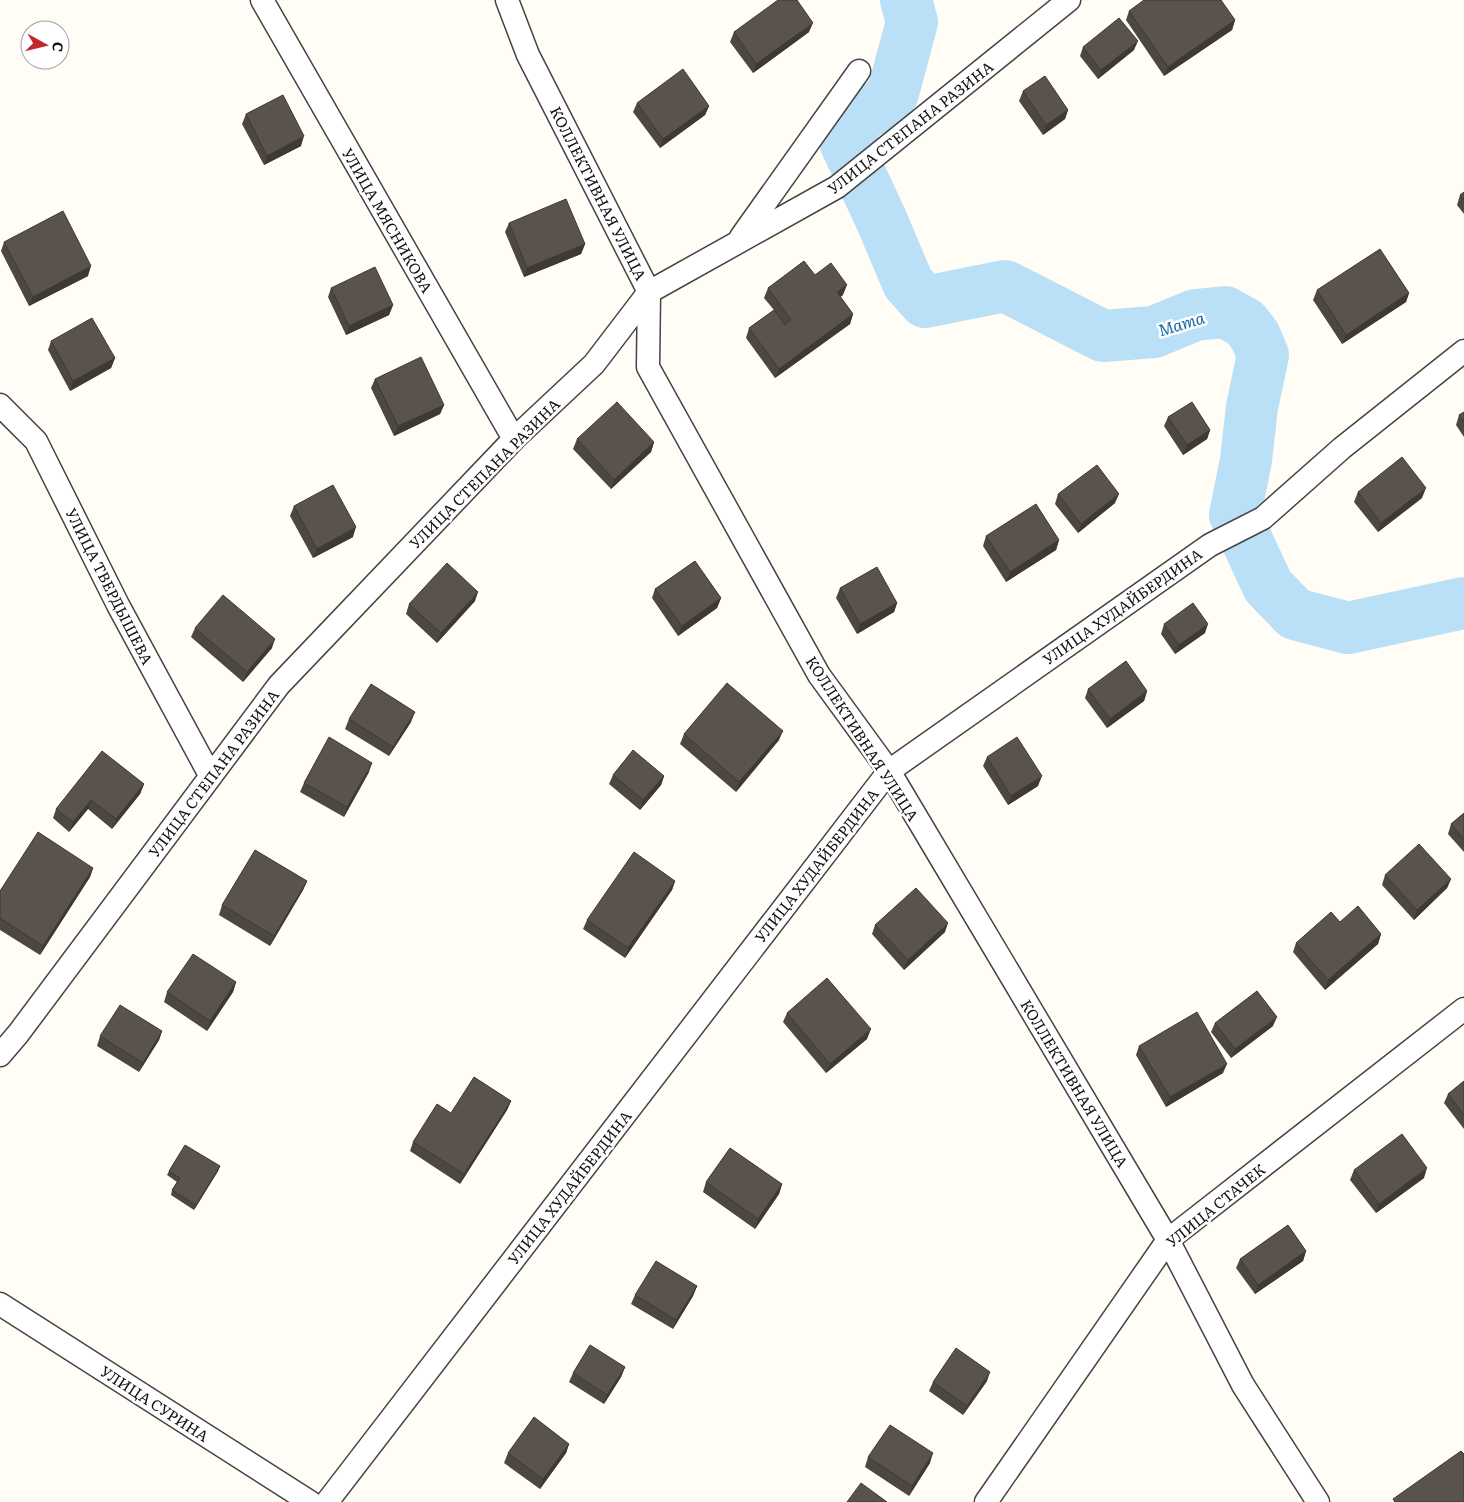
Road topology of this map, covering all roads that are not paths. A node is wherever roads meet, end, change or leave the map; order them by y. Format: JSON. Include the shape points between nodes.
{"nodes":[{"id":1,"x":262,"y":0,"type":"edge"},
{"id":2,"x":507,"y":0,"type":"edge"},
{"id":3,"x":1069,"y":0,"type":"edge"},
{"id":4,"x":859,"y":71,"type":"dead end"},
{"id":5,"x":738,"y":242,"type":"junction"},
{"id":6,"x":649,"y":292,"type":"junction"},
{"id":7,"x":1464,"y":351,"type":"edge"},
{"id":8,"x":0,"y":405,"type":"edge"},
{"id":9,"x":514,"y":440,"type":"junction"},
{"id":10,"x":888,"y":771,"type":"junction"},
{"id":11,"x":210,"y":775,"type":"junction"},
{"id":12,"x":1464,"y":1009,"type":"edge"},
{"id":13,"x":0,"y":1055,"type":"edge"},
{"id":14,"x":1168,"y":1240,"type":"junction"},
{"id":15,"x":0,"y":1304,"type":"edge"},
{"id":16,"x":310,"y":1502,"type":"edge"},
{"id":17,"x":327,"y":1502,"type":"edge"},
{"id":18,"x":986,"y":1502,"type":"edge"},
{"id":19,"x":1318,"y":1502,"type":"edge"}],
"edges":[{"from":1,"to":9,"type":"street","name":"УЛИЦА МЯСНИКОВА"},
{"from":2,"to":6,"type":"street","name":"КОЛЛЕКТИВНАЯ УЛИЦА","via":[[528,55]]},
{"from":3,"to":5,"type":"street","name":"УЛИЦА СТЕПАНА РАЗИНА","via":[[837,187]]},
{"from":4,"to":5,"type":"street"},
{"from":5,"to":6,"type":"street","name":"УЛИЦА СТЕПАНА РАЗИНА"},
{"from":6,"to":9,"type":"street","name":"УЛИЦА СТЕПАНА РАЗИНА","via":[[594,364]]},
{"from":6,"to":10,"type":"street","name":"КОЛЛЕКТИВНАЯ УЛИЦА","via":[[648,367],[819,675]]},
{"from":7,"to":10,"type":"street","name":"УЛИЦА ХУДАЙБЕРДИНА","via":[[1342,448],[1263,518],[1210,545]]},
{"from":8,"to":11,"type":"street","name":"УЛИЦА ТВЕРДЫШЕВА","via":[[36,441],[118,605]]},
{"from":9,"to":11,"type":"street","name":"УЛИЦА СТЕПАНА РАЗИНА","via":[[279,685]]},
{"from":10,"to":14,"type":"street","name":"КОЛЛЕКТИВНАЯ УЛИЦА"},
{"from":10,"to":17,"type":"street","name":"УЛИЦА ХУДАЙБЕРДИНА"},
{"from":11,"to":13,"type":"street","name":"УЛИЦА СТЕПАНА РАЗИНА"},
{"from":12,"to":14,"type":"street","name":"УЛИЦА СТАЧЕК"},
{"from":14,"to":18,"type":"street","name":"УЛИЦА СТАЧЕК"},
{"from":14,"to":19,"type":"street","name":"КОЛЛЕКТИВНАЯ УЛИЦА","via":[[1243,1385]]},
{"from":15,"to":16,"type":"street","name":"УЛИЦА СУРИНА"}]}
